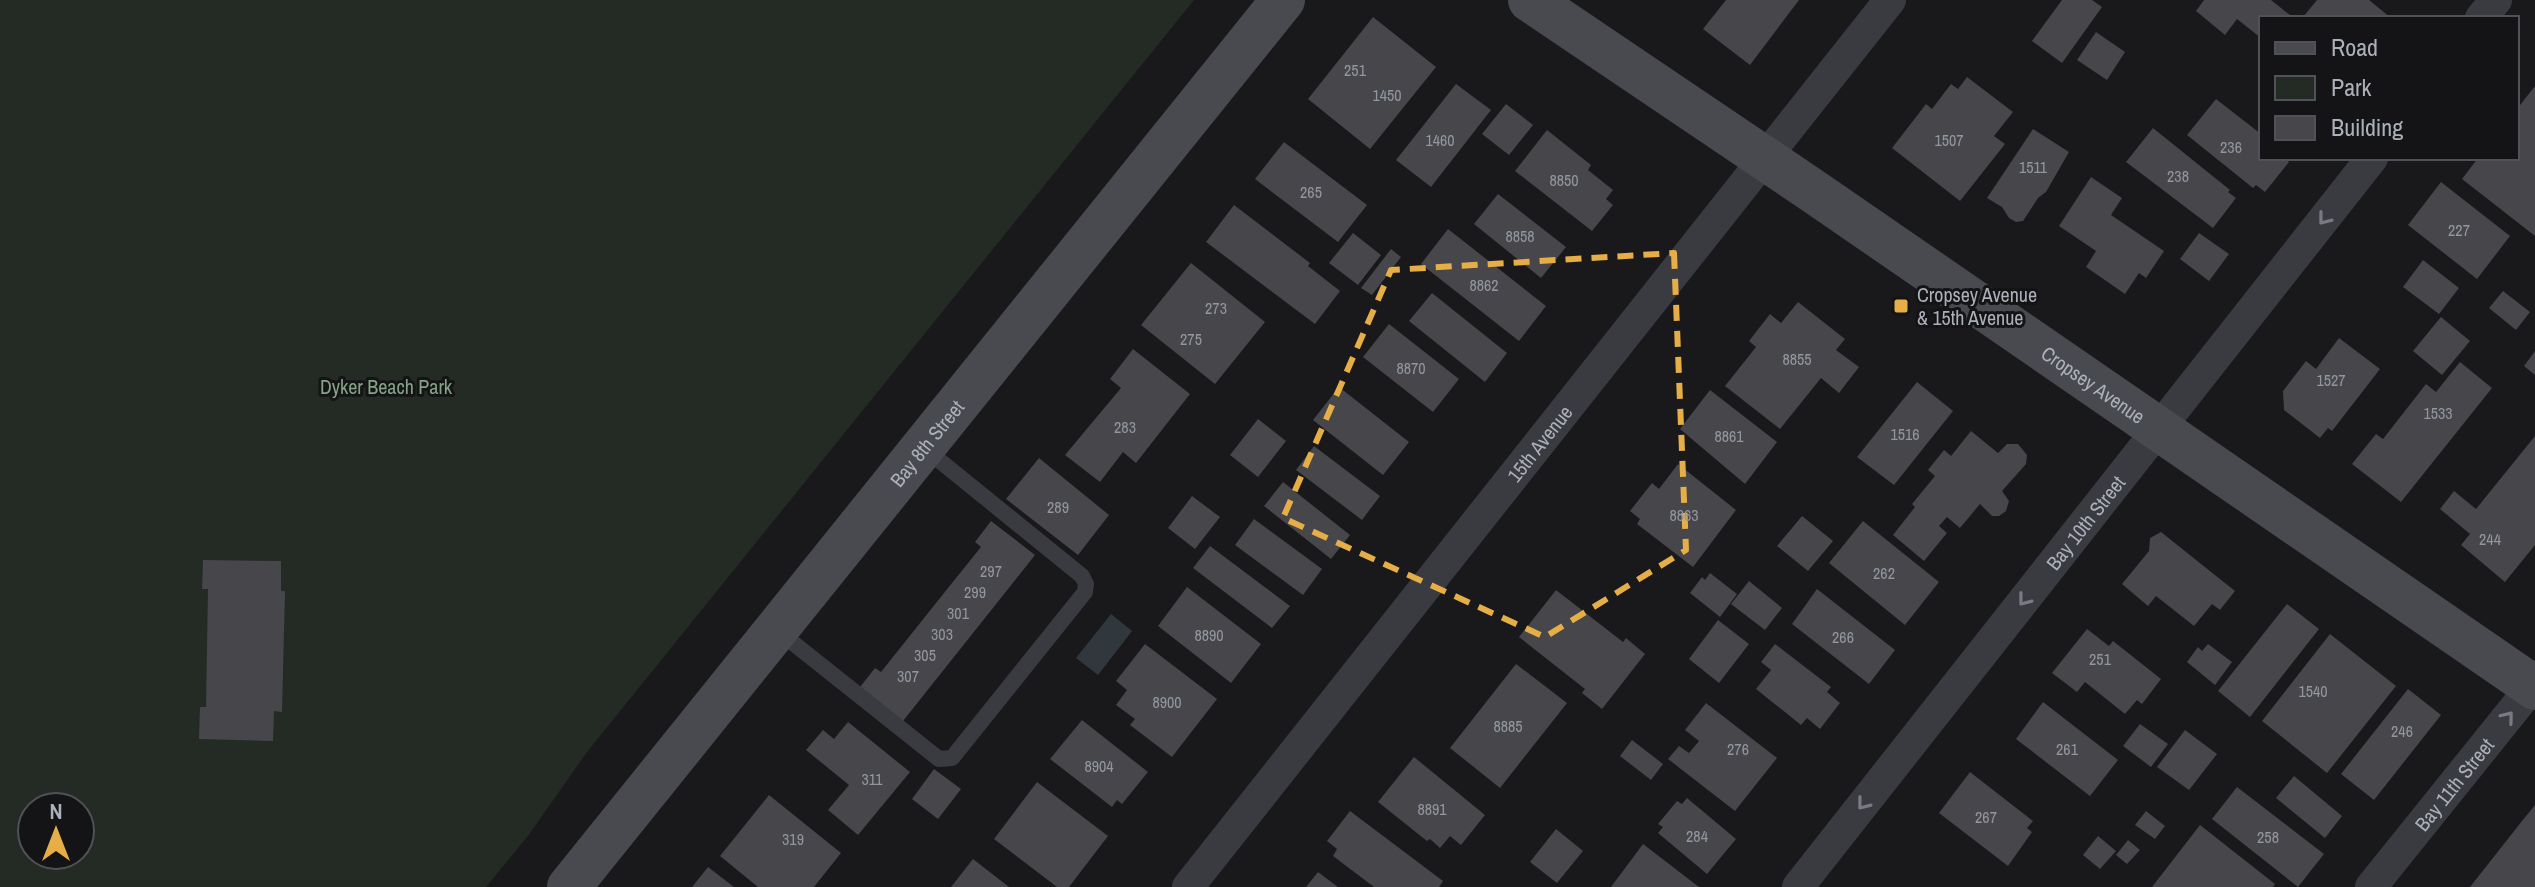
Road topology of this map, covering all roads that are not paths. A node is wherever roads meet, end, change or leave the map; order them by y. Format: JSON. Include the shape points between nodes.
{"nodes":[{"id":1,"x":1283,"y":0,"type":"edge"},
{"id":2,"x":1530,"y":0,"type":"edge"},
{"id":3,"x":1890,"y":0,"type":"edge"},
{"id":4,"x":2496,"y":0,"type":"edge"},
{"id":5,"x":2483,"y":16,"type":"edge"},
{"id":6,"x":1765,"y":158,"type":"junction"},
{"id":7,"x":2370,"y":160,"type":"edge"},
{"id":8,"x":2158,"y":430,"type":"junction"},
{"id":9,"x":923,"y":448,"type":"junction"},
{"id":10,"x":777,"y":630,"type":"junction"},
{"id":11,"x":2534,"y":686,"type":"edge"},
{"id":12,"x":569,"y":887,"type":"edge"},
{"id":13,"x":1188,"y":887,"type":"edge"},
{"id":14,"x":1798,"y":887,"type":"edge"},
{"id":15,"x":2371,"y":887,"type":"edge"}],
"edges":[{"from":1,"to":9,"type":"main road","name":"Bay 8th Street"},
{"from":2,"to":6,"type":"main road","name":"Cropsey Avenue"},
{"from":3,"to":6,"type":"street","name":"15th Avenue"},
{"from":4,"to":5,"type":"street"},
{"from":6,"to":8,"type":"main road","name":"Cropsey Avenue"},
{"from":6,"to":13,"type":"street","name":"15th Avenue"},
{"from":7,"to":8,"type":"street","name":"Bay 10th Street","one_way":true},
{"from":8,"to":11,"type":"main road","name":"Cropsey Avenue"},
{"from":8,"to":14,"type":"street","name":"Bay 10th Street","one_way":true},
{"from":9,"to":10,"type":"main road","name":"Bay 8th Street"},
{"from":9,"to":10,"type":"lane","via":[[1086,584],[1085,592],[952,758],[939,759]]},
{"from":10,"to":12,"type":"main road","name":"Bay 8th Street"},
{"from":15,"to":11,"type":"street","name":"Bay 11th Street","one_way":true}]}
